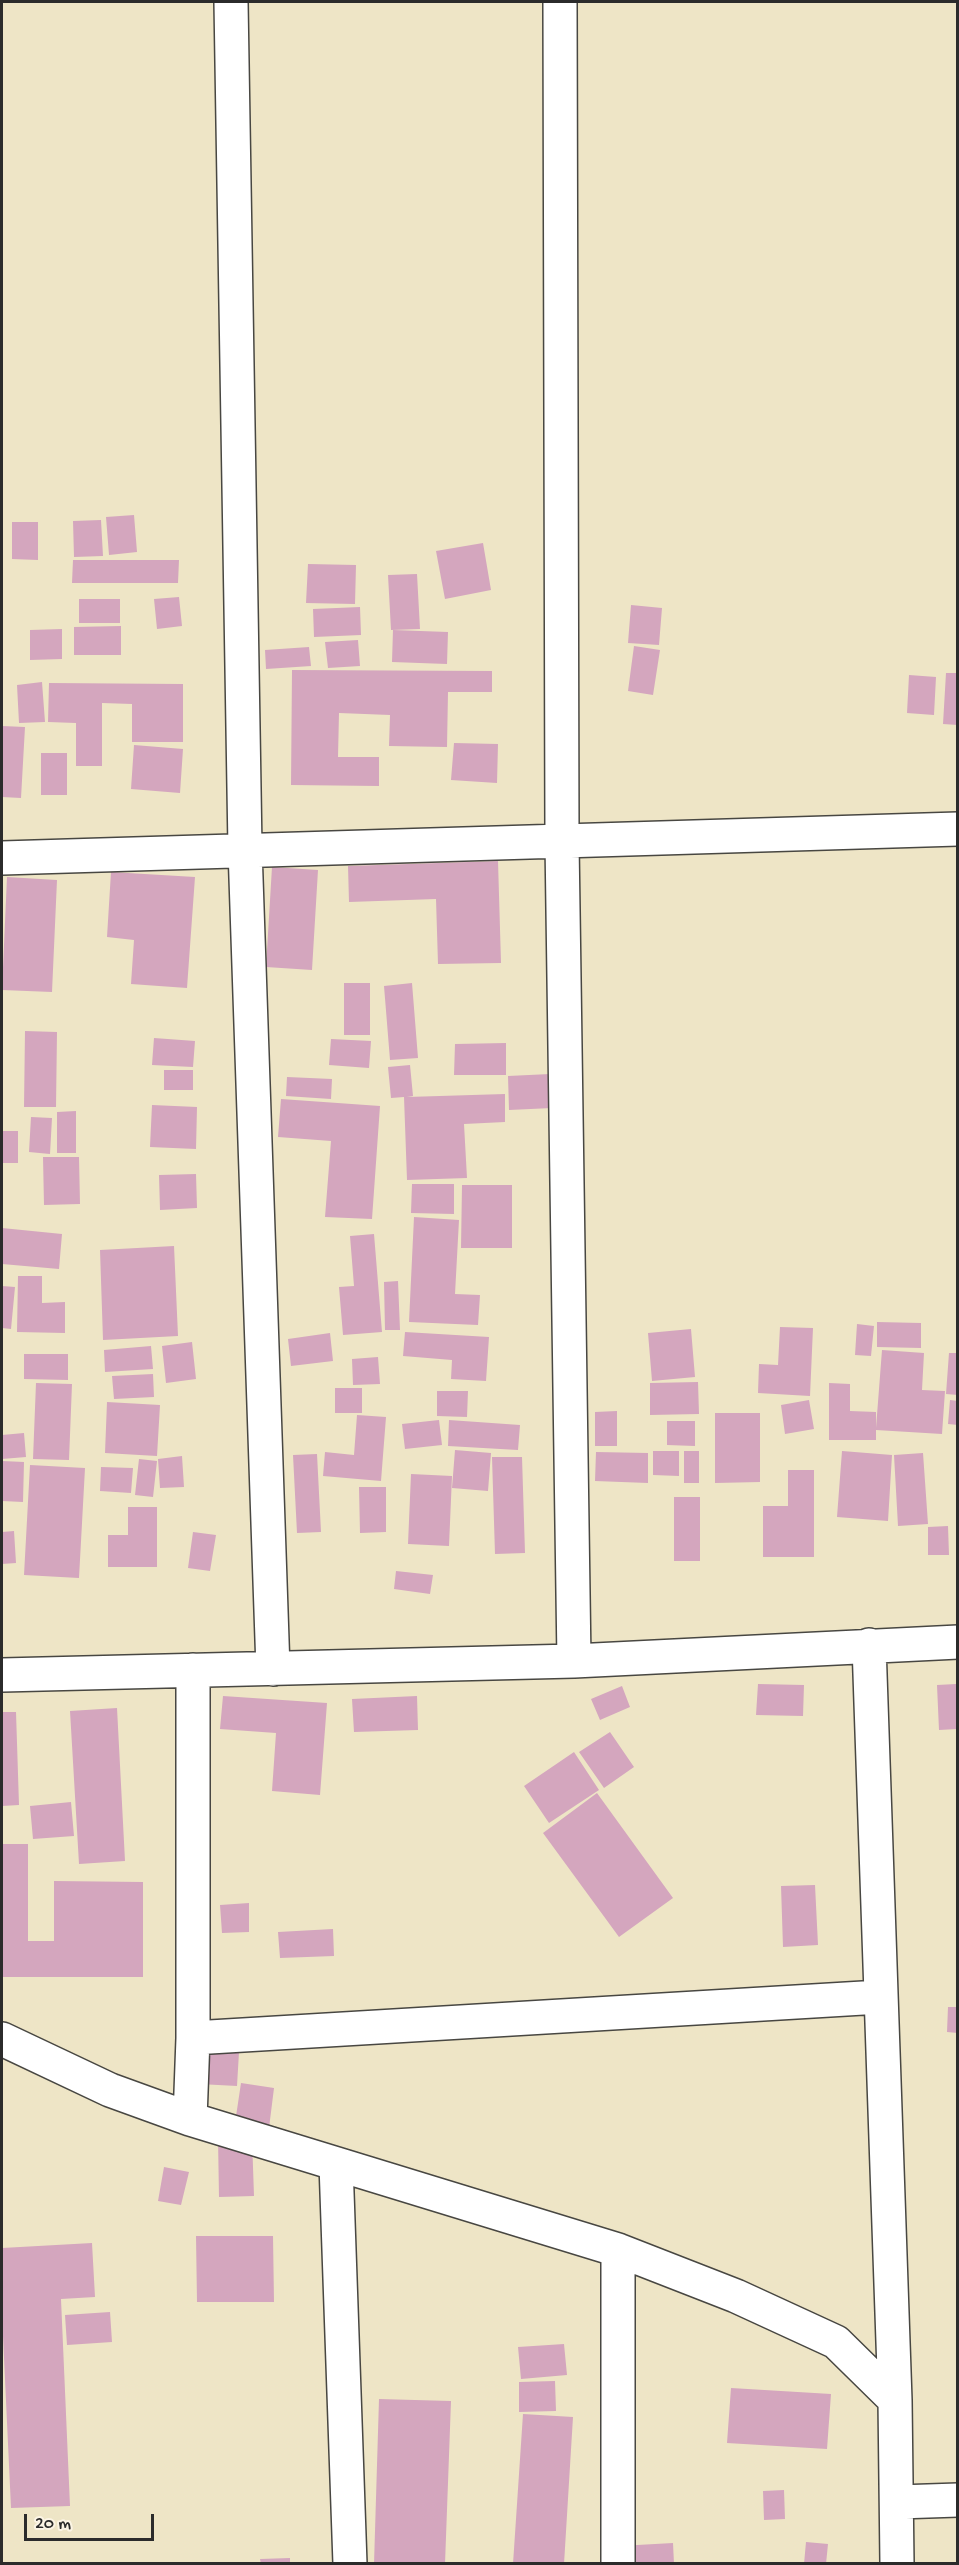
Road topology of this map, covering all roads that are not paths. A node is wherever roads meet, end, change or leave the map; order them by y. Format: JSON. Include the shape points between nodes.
{"nodes":[{"id":1,"x":231,"y":2,"type":"edge"},
{"id":2,"x":560,"y":2,"type":"edge"},
{"id":3,"x":957,"y":829,"type":"edge"},
{"id":4,"x":562,"y":842,"type":"junction"},
{"id":5,"x":245,"y":849,"type":"junction"},
{"id":6,"x":2,"y":858,"type":"edge"},
{"id":7,"x":957,"y":1642,"type":"edge"},
{"id":8,"x":869,"y":1645,"type":"junction"},
{"id":9,"x":574,"y":1661,"type":"junction"},
{"id":10,"x":273,"y":1669,"type":"junction"},
{"id":11,"x":193,"y":1670,"type":"junction"},
{"id":12,"x":2,"y":1675,"type":"edge"},
{"id":13,"x":880,"y":1997,"type":"junction"},
{"id":14,"x":193,"y":2038,"type":"junction"},
{"id":15,"x":2,"y":2039,"type":"edge"},
{"id":16,"x":190,"y":2119,"type":"junction"},
{"id":17,"x":336,"y":2164,"type":"junction"},
{"id":18,"x":618,"y":2250,"type":"junction"},
{"id":19,"x":895,"y":2400,"type":"junction"},
{"id":20,"x":957,"y":2500,"type":"edge"},
{"id":21,"x":898,"y":2502,"type":"junction"},
{"id":22,"x":350,"y":2564,"type":"edge"},
{"id":23,"x":618,"y":2564,"type":"edge"},
{"id":24,"x":897,"y":2564,"type":"edge"}],
"edges":[{"from":1,"to":5,"type":"street"},
{"from":2,"to":4,"type":"street"},
{"from":3,"to":4,"type":"street"},
{"from":4,"to":5,"type":"street"},
{"from":4,"to":9,"type":"street"},
{"from":5,"to":6,"type":"street"},
{"from":5,"to":10,"type":"street"},
{"from":7,"to":8,"type":"street"},
{"from":8,"to":9,"type":"street"},
{"from":8,"to":13,"type":"street"},
{"from":9,"to":10,"type":"street"},
{"from":10,"to":11,"type":"street"},
{"from":11,"to":12,"type":"street"},
{"from":11,"to":14,"type":"street"},
{"from":13,"to":14,"type":"street"},
{"from":13,"to":19,"type":"street"},
{"from":14,"to":16,"type":"street"},
{"from":15,"to":16,"type":"street","via":[[110,2090]]},
{"from":16,"to":17,"type":"street"},
{"from":17,"to":18,"type":"street"},
{"from":17,"to":22,"type":"street"},
{"from":18,"to":19,"type":"street","via":[[736,2295],[836,2342]]},
{"from":18,"to":23,"type":"street"},
{"from":19,"to":21,"type":"street"},
{"from":20,"to":21,"type":"street"},
{"from":21,"to":24,"type":"street"}]}
